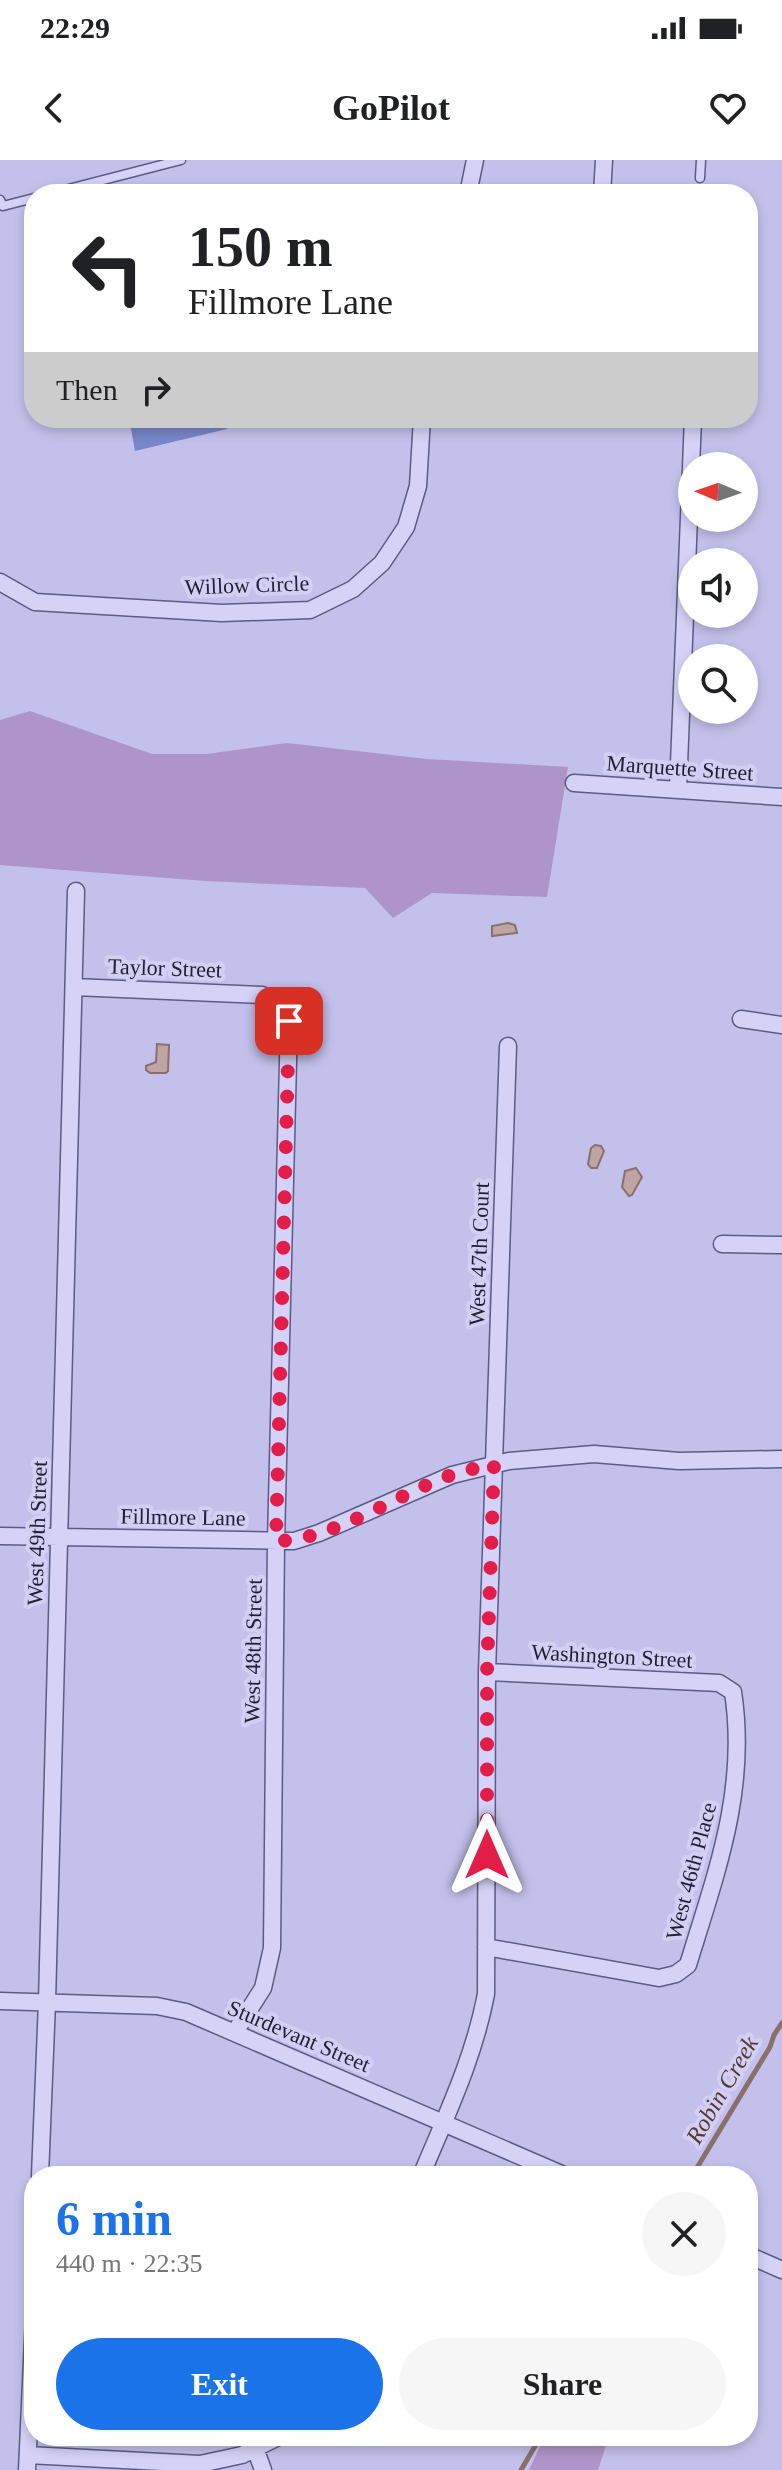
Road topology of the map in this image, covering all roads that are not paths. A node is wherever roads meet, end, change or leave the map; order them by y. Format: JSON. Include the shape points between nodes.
{"nodes":[{"id":1,"x":181,"y":160,"type":"edge"},
{"id":2,"x":475,"y":160,"type":"edge"},
{"id":3,"x":604,"y":160,"type":"edge"},
{"id":4,"x":701,"y":160,"type":"edge"},
{"id":5,"x":700,"y":178,"type":"dead end"},
{"id":6,"x":88,"y":184,"type":"edge"},
{"id":7,"x":470,"y":184,"type":"edge"},
{"id":8,"x":603,"y":184,"type":"edge"},
{"id":9,"x":0,"y":200,"type":"edge"},
{"id":10,"x":24,"y":201,"type":"edge"},
{"id":11,"x":421,"y":428,"type":"edge"},
{"id":12,"x":693,"y":428,"type":"edge"},
{"id":13,"x":0,"y":582,"type":"edge"},
{"id":14,"x":574,"y":783,"type":"dead end"},
{"id":15,"x":678,"y":789,"type":"junction"},
{"id":16,"x":782,"y":797,"type":"edge"},
{"id":17,"x":76,"y":891,"type":"dead end"},
{"id":18,"x":74,"y":987,"type":"junction"},
{"id":19,"x":741,"y":1019,"type":"dead end"},
{"id":20,"x":289,"y":1021,"type":"joint"},
{"id":21,"x":782,"y":1025,"type":"edge"},
{"id":22,"x":508,"y":1046,"type":"dead end"},
{"id":23,"x":722,"y":1244,"type":"dead end"},
{"id":24,"x":782,"y":1245,"type":"edge"},
{"id":25,"x":782,"y":1459,"type":"edge"},
{"id":26,"x":494,"y":1464,"type":"junction"},
{"id":27,"x":0,"y":1536,"type":"edge"},
{"id":28,"x":59,"y":1537,"type":"junction"},
{"id":29,"x":276,"y":1541,"type":"junction"},
{"id":30,"x":487,"y":1672,"type":"junction"},
{"id":31,"x":733,"y":1692,"type":"joint"},
{"id":32,"x":486,"y":1947,"type":"junction"},
{"id":33,"x":0,"y":2001,"type":"edge"},
{"id":34,"x":47,"y":2002,"type":"junction"},
{"id":35,"x":235,"y":2032,"type":"junction"},
{"id":36,"x":444,"y":2122,"type":"junction"},
{"id":37,"x":40,"y":2166,"type":"edge"},
{"id":38,"x":425,"y":2166,"type":"edge"},
{"id":39,"x":543,"y":2166,"type":"edge"},
{"id":40,"x":758,"y":2259,"type":"edge"},
{"id":41,"x":782,"y":2270,"type":"edge"},
{"id":42,"x":259,"y":2446,"type":"edge"},
{"id":43,"x":255,"y":2448,"type":"junction"},
{"id":44,"x":28,"y":2462,"type":"edge"},
{"id":45,"x":263,"y":2470,"type":"edge"}],
"edges":[{"from":1,"to":6,"type":"lane"},
{"from":2,"to":7,"type":"street"},
{"from":3,"to":8,"type":"street"},
{"from":4,"to":5,"type":"lane"},
{"from":9,"to":10,"type":"lane","via":[[3,206]]},
{"from":11,"to":13,"type":"street","name":"Willow Circle","via":[[418,486],[406,527],[382,563],[353,589],[310,610],[222,613],[35,602]]},
{"from":12,"to":15,"type":"street"},
{"from":14,"to":15,"type":"street","name":"Marquette Street"},
{"from":15,"to":16,"type":"street","name":"Marquette Street"},
{"from":17,"to":18,"type":"street","name":"West 49th Street"},
{"from":18,"to":20,"type":"street","name":"Taylor Street","via":[[262,995],[277,1003]]},
{"from":18,"to":28,"type":"street","name":"West 49th Street"},
{"from":19,"to":21,"type":"street"},
{"from":20,"to":29,"type":"street","name":"West 48th Street"},
{"from":22,"to":26,"type":"street","name":"West 47th Court"},
{"from":23,"to":24,"type":"street"},
{"from":25,"to":26,"type":"street","name":"Fillmore Lane","via":[[679,1461],[594,1454]]},
{"from":26,"to":29,"type":"street","name":"Fillmore Lane","via":[[452,1475],[319,1533]]},
{"from":26,"to":30,"type":"street","name":"West 47th Court"},
{"from":27,"to":28,"type":"street","name":"Fillmore Lane"},
{"from":28,"to":29,"type":"street","name":"Fillmore Lane"},
{"from":28,"to":34,"type":"street","name":"West 49th Street"},
{"from":29,"to":35,"type":"street","name":"West 48th Street","via":[[272,1948],[263,1988]]},
{"from":30,"to":31,"type":"street","name":"Washington Street","via":[[719,1683]]},
{"from":30,"to":32,"type":"street","name":"West 47th Court"},
{"from":31,"to":32,"type":"street","name":"West 46th Place","via":[[734,1802],[688,1965],[659,1978]]},
{"from":32,"to":36,"type":"street","name":"West 47th Court","via":[[480,2028]]},
{"from":33,"to":34,"type":"street","name":"Sturdevant Street"},
{"from":34,"to":35,"type":"street","name":"Sturdevant Street","via":[[157,2006]]},
{"from":34,"to":37,"type":"street","name":"West 49th Street"},
{"from":35,"to":36,"type":"street","name":"Sturdevant Street"},
{"from":36,"to":38,"type":"street","name":"West 47th Court"},
{"from":36,"to":39,"type":"street","name":"Sturdevant Street"},
{"from":40,"to":41,"type":"street"},
{"from":42,"to":43,"type":"street"},
{"from":43,"to":44,"type":"street","via":[[200,2464]]},
{"from":43,"to":45,"type":"street"}]}
